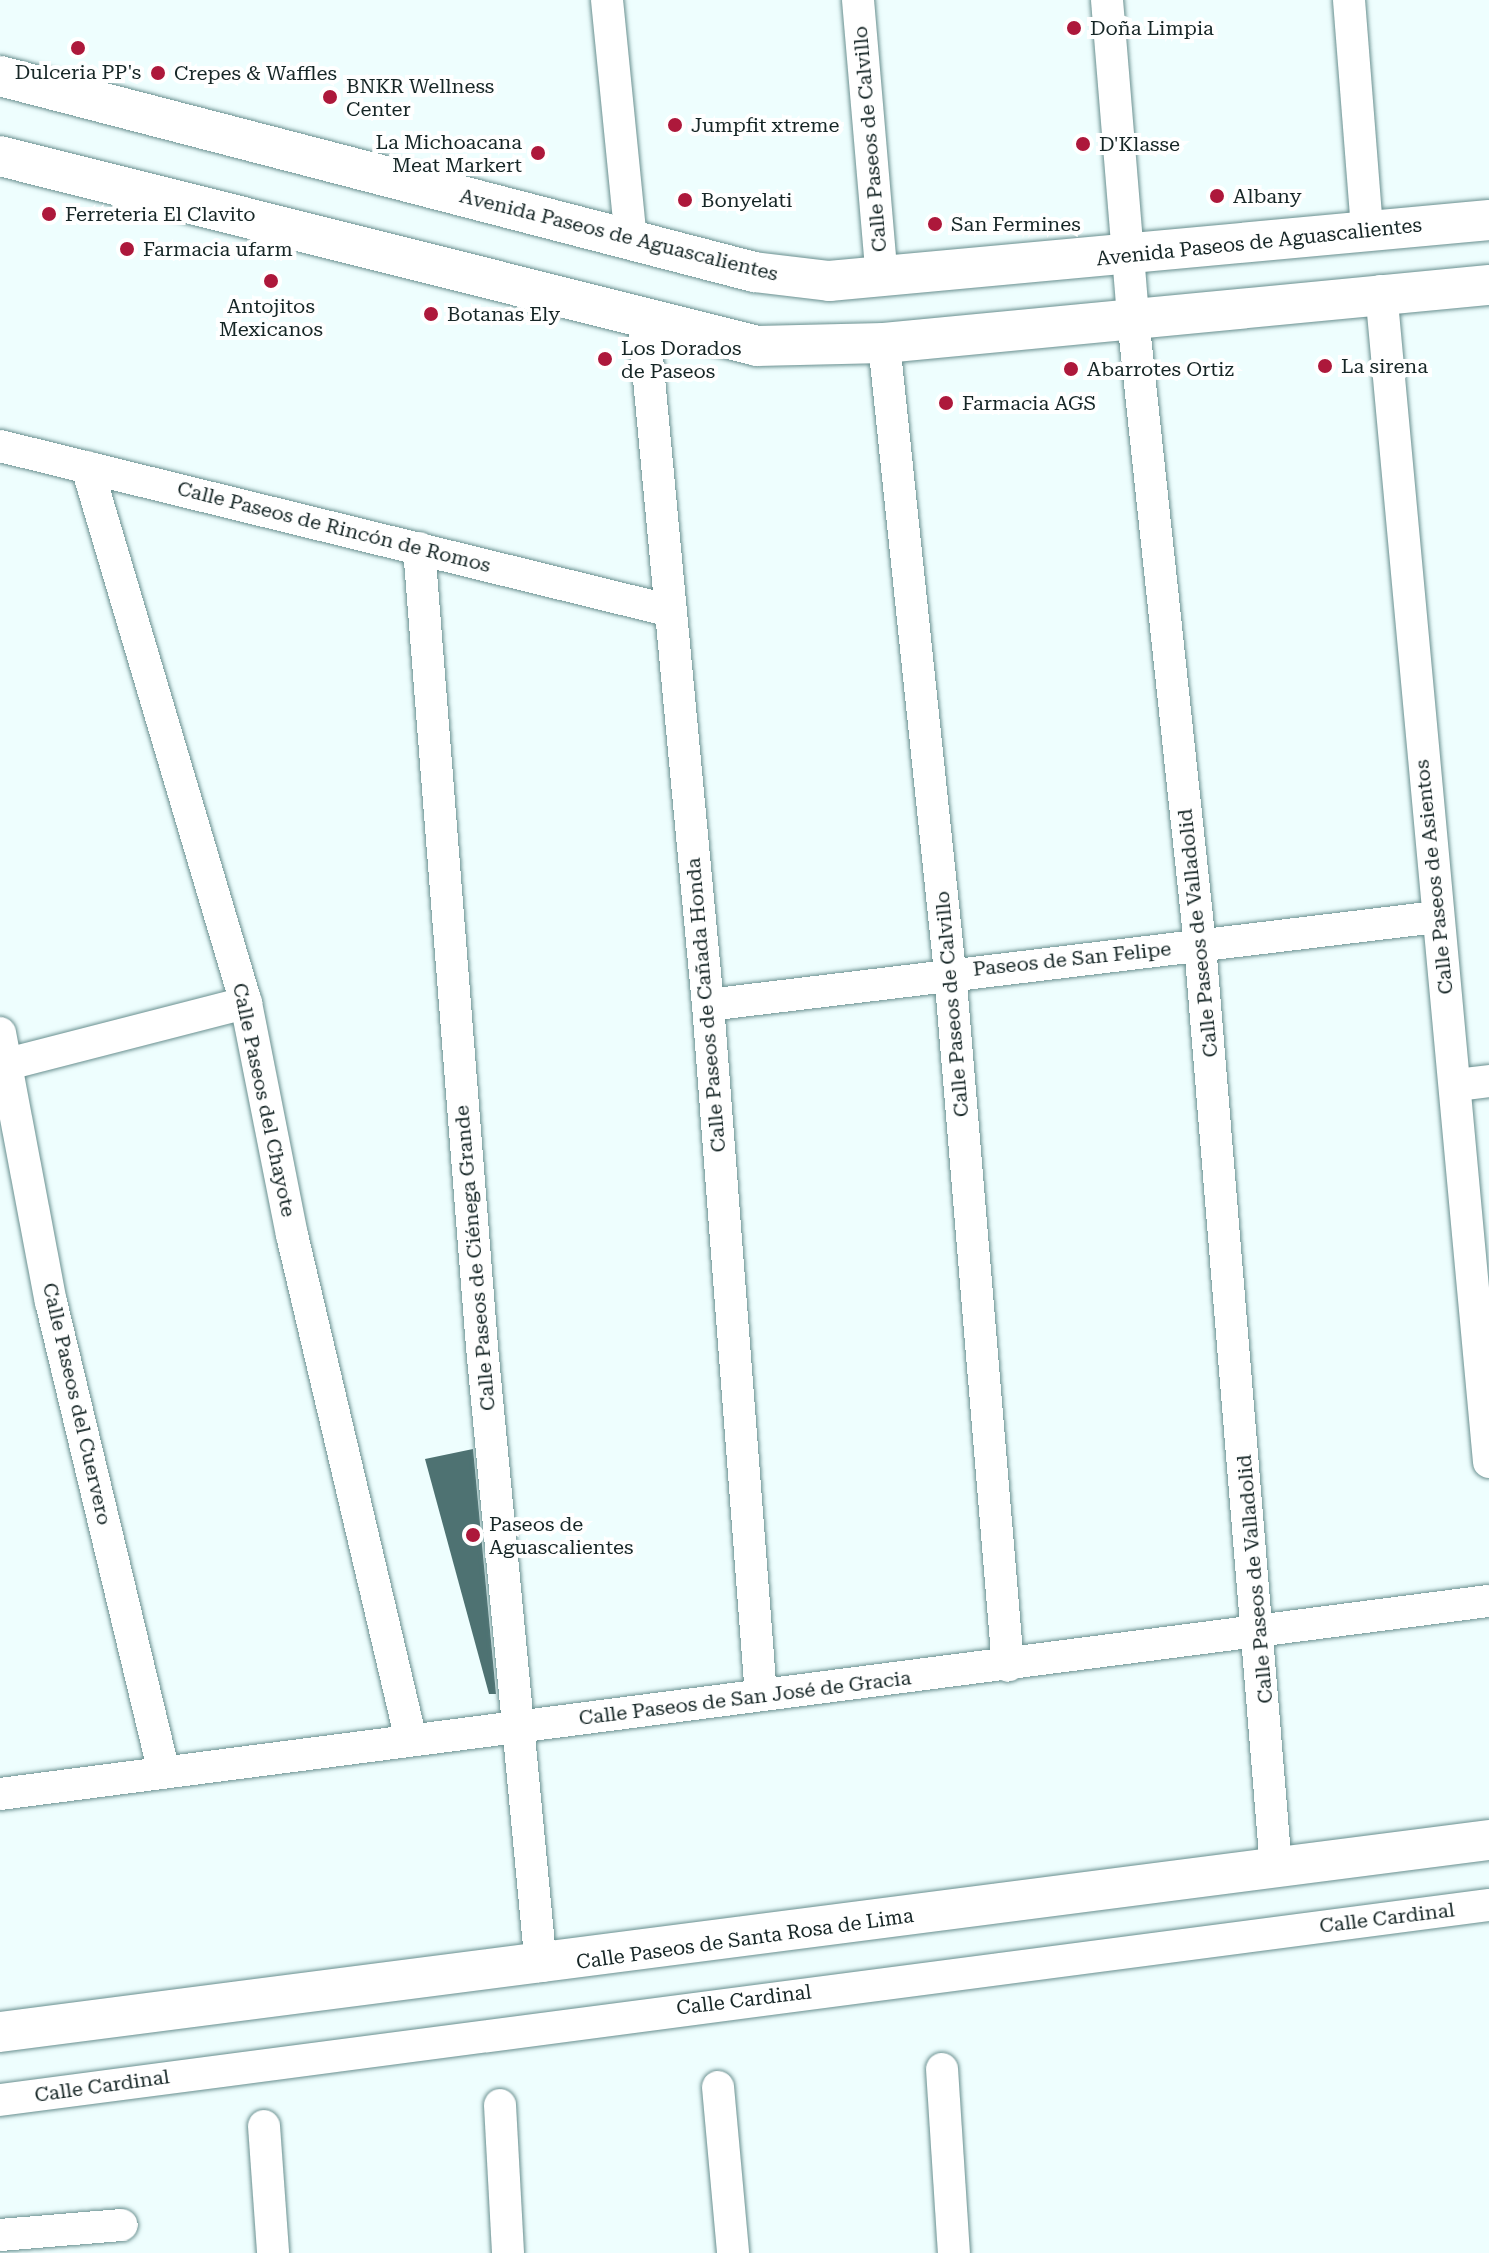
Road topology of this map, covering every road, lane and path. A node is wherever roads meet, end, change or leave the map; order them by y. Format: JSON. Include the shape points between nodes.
{"nodes":[{"id":1,"x":607,"y":0,"type":"edge"},
{"id":2,"x":858,"y":0,"type":"edge"},
{"id":3,"x":1107,"y":0,"type":"edge"},
{"id":4,"x":1349,"y":0,"type":"edge"},
{"id":5,"x":0,"y":76,"type":"edge"},
{"id":6,"x":0,"y":156,"type":"edge"},
{"id":7,"x":1489,"y":220,"type":"edge"},
{"id":8,"x":1367,"y":230,"type":"junction"},
{"id":9,"x":631,"y":241,"type":"junction"},
{"id":10,"x":1128,"y":255,"type":"junction"},
{"id":11,"x":882,"y":278,"type":"junction"},
{"id":12,"x":1489,"y":285,"type":"edge"},
{"id":13,"x":1381,"y":291,"type":"junction"},
{"id":14,"x":643,"y":315,"type":"junction"},
{"id":15,"x":1133,"y":318,"type":"junction"},
{"id":16,"x":884,"y":343,"type":"junction"},
{"id":17,"x":0,"y":446,"type":"edge"},
{"id":18,"x":87,"y":467,"type":"junction"},
{"id":19,"x":419,"y":548,"type":"junction"},
{"id":20,"x":667,"y":610,"type":"junction"},
{"id":21,"x":1436,"y":917,"type":"junction"},
{"id":22,"x":1200,"y":945,"type":"junction"},
{"id":23,"x":950,"y":972,"type":"junction"},
{"id":24,"x":246,"y":1003,"type":"junction"},
{"id":25,"x":708,"y":1005,"type":"junction"},
{"id":26,"x":0,"y":1033,"type":"edge"},
{"id":27,"x":5,"y":1065,"type":"edge"},
{"id":28,"x":1489,"y":1081,"type":"edge"},
{"id":29,"x":1457,"y":1085,"type":"junction"},
{"id":30,"x":1489,"y":1462,"type":"edge"},
{"id":31,"x":1489,"y":1601,"type":"edge"},
{"id":32,"x":1261,"y":1626,"type":"junction"},
{"id":33,"x":1008,"y":1666,"type":"junction"},
{"id":34,"x":761,"y":1695,"type":"junction"},
{"id":35,"x":514,"y":1726,"type":"junction"},
{"id":36,"x":411,"y":1740,"type":"junction"},
{"id":37,"x":164,"y":1773,"type":"junction"},
{"id":38,"x":0,"y":1794,"type":"edge"},
{"id":39,"x":1489,"y":1840,"type":"edge"},
{"id":40,"x":1276,"y":1867,"type":"junction"},
{"id":41,"x":1489,"y":1905,"type":"edge"},
{"id":42,"x":541,"y":1966,"type":"junction"},
{"id":43,"x":0,"y":2032,"type":"edge"},
{"id":44,"x":942,"y":2069,"type":"dead end"},
{"id":45,"x":718,"y":2087,"type":"dead end"},
{"id":46,"x":0,"y":2100,"type":"edge"},
{"id":47,"x":500,"y":2105,"type":"dead end"},
{"id":48,"x":264,"y":2126,"type":"dead end"},
{"id":49,"x":122,"y":2225,"type":"dead end"},
{"id":50,"x":0,"y":2235,"type":"edge"},
{"id":51,"x":273,"y":2253,"type":"edge"},
{"id":52,"x":508,"y":2253,"type":"edge"},
{"id":53,"x":733,"y":2253,"type":"edge"},
{"id":54,"x":954,"y":2253,"type":"edge"}],
"edges":[{"from":1,"to":9,"type":"street"},
{"from":2,"to":11,"type":"street","name":"Calle Paseos de Calvillo"},
{"from":3,"to":10,"type":"street","name":"Calle Paseos de Valladolid"},
{"from":4,"to":8,"type":"street"},
{"from":5,"to":9,"type":"street","name":"Avenida Paseos de Aguascalientes"},
{"from":6,"to":14,"type":"street"},
{"from":7,"to":8,"type":"street","name":"Avenida Paseos de Aguascalientes"},
{"from":8,"to":10,"type":"street","name":"Avenida Paseos de Aguascalientes"},
{"from":9,"to":11,"type":"street","name":"Avenida Paseos de Aguascalientes","via":[[754,272],[829,281]]},
{"from":10,"to":11,"type":"street","name":"Avenida Paseos de Aguascalientes"},
{"from":10,"to":15,"type":"street","name":"Calle Paseos de Valladolid"},
{"from":12,"to":13,"type":"street"},
{"from":13,"to":15,"type":"street"},
{"from":13,"to":21,"type":"street","name":"Calle Paseos de Asientos"},
{"from":14,"to":16,"type":"street","via":[[757,346]]},
{"from":14,"to":20,"type":"street","name":"Calle Paseos de Cañada Honda"},
{"from":15,"to":16,"type":"street"},
{"from":15,"to":22,"type":"street","name":"Calle Paseos de Valladolid"},
{"from":16,"to":23,"type":"street","name":"Calle Paseos de Calvillo"},
{"from":17,"to":18,"type":"street","name":"Calle Paseos de Rincón de Romos"},
{"from":18,"to":19,"type":"street","name":"Calle Paseos de Rincón de Romos"},
{"from":18,"to":24,"type":"street","name":"Calle Paseos del Chayote"},
{"from":19,"to":20,"type":"street","name":"Calle Paseos de Rincón de Romos"},
{"from":19,"to":35,"type":"street","name":"Calle Paseos de Ciénega Grande"},
{"from":20,"to":25,"type":"street","name":"Calle Paseos de Cañada Honda"},
{"from":21,"to":22,"type":"street","name":"Paseos de San Felipe"},
{"from":21,"to":29,"type":"street","name":"Calle Paseos de Asientos"},
{"from":22,"to":23,"type":"street","name":"Paseos de San Felipe"},
{"from":22,"to":32,"type":"street","name":"Calle Paseos de Valladolid"},
{"from":23,"to":25,"type":"street","name":"Paseos de San Felipe"},
{"from":23,"to":33,"type":"street","name":"Calle Paseos de Calvillo"},
{"from":24,"to":27,"type":"street"},
{"from":24,"to":36,"type":"street","name":"Calle Paseos del Chayote","via":[[292,1235]]},
{"from":25,"to":34,"type":"street","name":"Calle Paseos de Cañada Honda"},
{"from":26,"to":27,"type":"street","name":"Calle Paseos del Cuervero"},
{"from":27,"to":37,"type":"street","name":"Calle Paseos del Cuervero","via":[[51,1302]]},
{"from":28,"to":29,"type":"street"},
{"from":29,"to":30,"type":"street","name":"Calle Paseos de Asientos"},
{"from":31,"to":32,"type":"street","name":"Calle Paseos de San José de Gracia"},
{"from":32,"to":33,"type":"street","name":"Calle Paseos de San José de Gracia"},
{"from":32,"to":40,"type":"street","name":"Calle Paseos de Valladolid"},
{"from":33,"to":34,"type":"street","name":"Calle Paseos de San José de Gracia"},
{"from":34,"to":35,"type":"street","name":"Calle Paseos de San José de Gracia"},
{"from":35,"to":36,"type":"street","name":"Calle Paseos de San José de Gracia"},
{"from":35,"to":42,"type":"street","name":"Calle Paseos de Ciénega Grande"},
{"from":36,"to":37,"type":"street","name":"Calle Paseos de San José de Gracia"},
{"from":37,"to":38,"type":"street","name":"Calle Paseos de San José de Gracia"},
{"from":39,"to":40,"type":"street","name":"Calle Paseos de Santa Rosa de Lima"},
{"from":40,"to":42,"type":"street","name":"Calle Paseos de Santa Rosa de Lima"},
{"from":41,"to":46,"type":"street","name":"Calle Cardinal"},
{"from":42,"to":43,"type":"street","name":"Calle Paseos de Santa Rosa de Lima"},
{"from":44,"to":54,"type":"street"},
{"from":45,"to":53,"type":"street"},
{"from":47,"to":52,"type":"street"},
{"from":48,"to":51,"type":"street"},
{"from":49,"to":50,"type":"street"}]}
